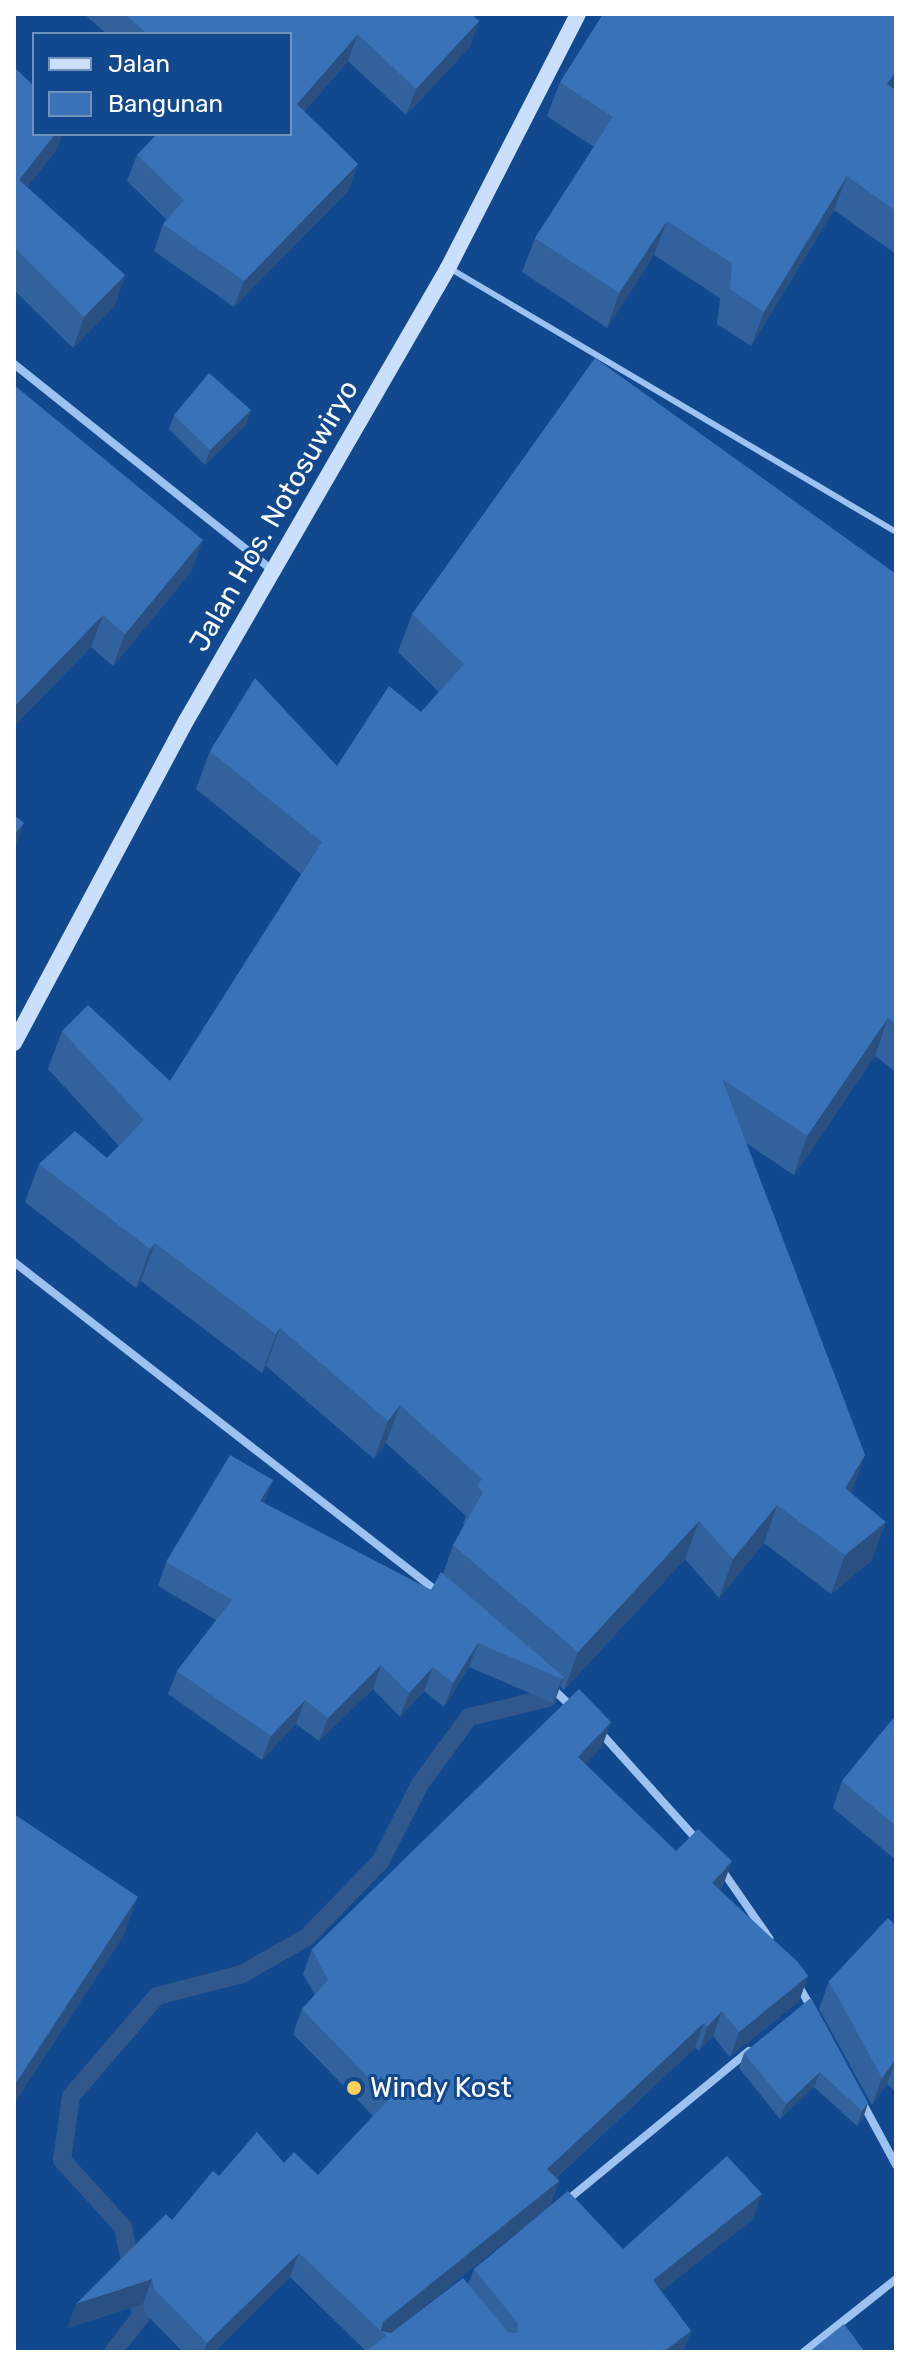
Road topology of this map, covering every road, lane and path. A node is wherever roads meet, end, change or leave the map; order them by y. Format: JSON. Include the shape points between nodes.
{"nodes":[{"id":1,"x":578,"y":14,"type":"edge"},
{"id":2,"x":448,"y":268,"type":"junction"},
{"id":3,"x":14,"y":364,"type":"edge"},
{"id":4,"x":896,"y":532,"type":"edge"},
{"id":5,"x":271,"y":569,"type":"junction"},
{"id":6,"x":14,"y":1043,"type":"edge"},
{"id":7,"x":14,"y":1262,"type":"edge"},
{"id":8,"x":451,"y":1602,"type":"edge"},
{"id":9,"x":541,"y":1679,"type":"edge"},
{"id":10,"x":585,"y":1718,"type":"edge"},
{"id":11,"x":595,"y":1727,"type":"edge"},
{"id":12,"x":707,"y":1851,"type":"edge"},
{"id":13,"x":717,"y":1862,"type":"edge"},
{"id":14,"x":774,"y":1945,"type":"edge"},
{"id":15,"x":794,"y":1979,"type":"edge"},
{"id":16,"x":808,"y":2002,"type":"junction"},
{"id":17,"x":796,"y":2012,"type":"edge"},
{"id":18,"x":816,"y":2015,"type":"edge"},
{"id":19,"x":760,"y":2042,"type":"edge"},
{"id":20,"x":859,"y":2097,"type":"edge"},
{"id":21,"x":896,"y":2165,"type":"edge"},
{"id":22,"x":553,"y":2213,"type":"edge"},
{"id":23,"x":896,"y":2279,"type":"edge"},
{"id":24,"x":804,"y":2352,"type":"edge"}],
"edges":[{"from":1,"to":2,"type":"street","name":"Jalan Hos. Notosuwiryo"},
{"from":2,"to":4,"type":"lane"},
{"from":2,"to":5,"type":"street","name":"Jalan Hos. Notosuwiryo"},
{"from":3,"to":5,"type":"street"},
{"from":5,"to":6,"type":"street","name":"Jalan Hos. Notosuwiryo"},
{"from":7,"to":8,"type":"street"},
{"from":9,"to":10,"type":"street"},
{"from":11,"to":12,"type":"street"},
{"from":13,"to":14,"type":"street"},
{"from":15,"to":16,"type":"street"},
{"from":16,"to":17,"type":"street"},
{"from":16,"to":18,"type":"street"},
{"from":19,"to":22,"type":"street"},
{"from":20,"to":21,"type":"street"},
{"from":23,"to":24,"type":"street"}]}
